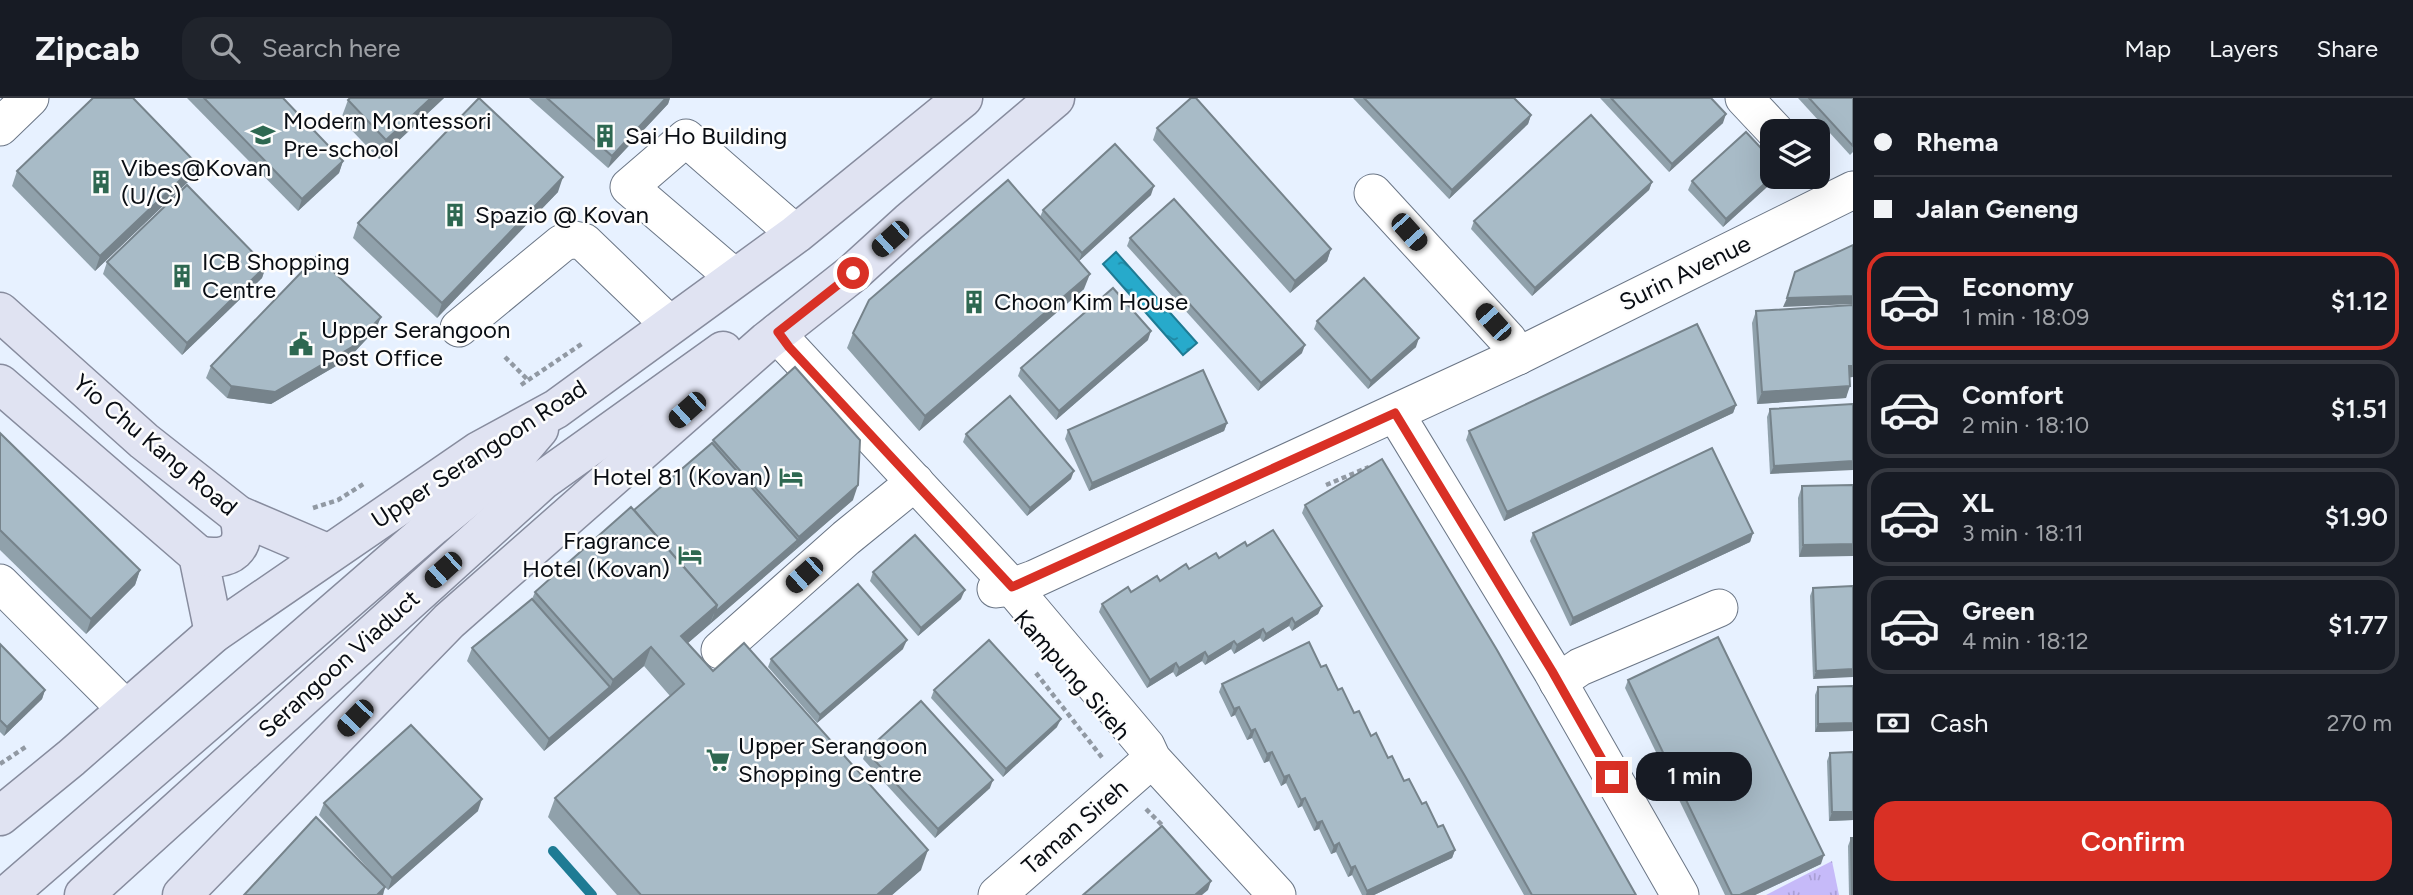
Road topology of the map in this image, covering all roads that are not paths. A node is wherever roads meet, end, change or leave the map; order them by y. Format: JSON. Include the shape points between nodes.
{"nodes":[{"id":1,"x":30,"y":98,"type":"edge"},
{"id":2,"x":963,"y":98,"type":"edge"},
{"id":3,"x":1055,"y":98,"type":"edge"},
{"id":4,"x":1744,"y":98,"type":"edge"},
{"id":5,"x":1764,"y":119,"type":"edge"},
{"id":6,"x":0,"y":127,"type":"edge"},
{"id":7,"x":1836,"y":188,"type":"edge"},
{"id":8,"x":1373,"y":193,"type":"dead end"},
{"id":9,"x":909,"y":222,"type":"junction"},
{"id":10,"x":796,"y":234,"type":"junction"},
{"id":11,"x":734,"y":277,"type":"junction"},
{"id":12,"x":0,"y":312,"type":"edge"},
{"id":13,"x":670,"y":324,"type":"junction"},
{"id":14,"x":459,"y":328,"type":"dead end"},
{"id":15,"x":772,"y":336,"type":"junction"},
{"id":16,"x":1518,"y":356,"type":"junction"},
{"id":17,"x":0,"y":384,"type":"edge"},
{"id":18,"x":556,"y":408,"type":"junction"},
{"id":19,"x":1395,"y":413,"type":"junction"},
{"id":20,"x":911,"y":486,"type":"junction"},
{"id":21,"x":237,"y":515,"type":"junction"},
{"id":22,"x":327,"y":553,"type":"junction"},
{"id":23,"x":198,"y":555,"type":"junction"},
{"id":24,"x":0,"y":583,"type":"edge"},
{"id":25,"x":1004,"y":588,"type":"junction"},
{"id":26,"x":1719,"y":608,"type":"dead end"},
{"id":27,"x":214,"y":633,"type":"junction"},
{"id":28,"x":720,"y":650,"type":"dead end"},
{"id":29,"x":1558,"y":682,"type":"junction"},
{"id":30,"x":126,"y":709,"type":"junction"},
{"id":31,"x":1152,"y":759,"type":"junction"},
{"id":32,"x":0,"y":816,"type":"edge"},
{"id":33,"x":6,"y":895,"type":"edge"},
{"id":34,"x":84,"y":895,"type":"edge"},
{"id":35,"x":182,"y":895,"type":"edge"},
{"id":36,"x":997,"y":895,"type":"edge"},
{"id":37,"x":1277,"y":895,"type":"edge"},
{"id":38,"x":1680,"y":895,"type":"edge"}],
"edges":[{"from":1,"to":6,"type":"street"},
{"from":2,"to":10,"type":"main road","name":"Upper Serangoon Road"},
{"from":3,"to":9,"type":"main road"},
{"from":4,"to":5,"type":"street"},
{"from":7,"to":16,"type":"street","name":"Surin Avenue"},
{"from":8,"to":16,"type":"street"},
{"from":9,"to":15,"type":"main road"},
{"from":9,"to":34,"type":"main road","name":"Serangoon Viaduct","via":[[543,480]]},
{"from":10,"to":11,"type":"main road","name":"Upper Serangoon Road"},
{"from":10,"to":11,"type":"street","via":[[686,138],[629,187]]},
{"from":11,"to":13,"type":"main road","name":"Upper Serangoon Road"},
{"from":12,"to":21,"type":"main road","name":"Yio Chu Kang Road","via":[[144,441]]},
{"from":13,"to":14,"type":"street","via":[[584,242],[570,239]]},
{"from":13,"to":18,"type":"main road","name":"Upper Serangoon Road"},
{"from":15,"to":20,"type":"street","name":"Kampung Sireh","via":[[789,347]]},
{"from":15,"to":35,"type":"main road","via":[[449,621]]},
{"from":16,"to":19,"type":"street","name":"Surin Avenue"},
{"from":17,"to":23,"type":"main road"},
{"from":18,"to":22,"type":"main road","name":"Upper Serangoon Road","via":[[479,451]]},
{"from":18,"to":33,"type":"main road","name":"Serangoon Viaduct","via":[[510,464]]},
{"from":19,"to":25,"type":"street","name":"Surin Avenue"},
{"from":19,"to":29,"type":"street"},
{"from":20,"to":25,"type":"street","name":"Kampung Sireh"},
{"from":20,"to":28,"type":"street"},
{"from":21,"to":22,"type":"main road","name":"Yio Chu Kang Road"},
{"from":21,"to":23,"type":"main road","via":[[242,538],[235,551],[226,557]]},
{"from":22,"to":27,"type":"main road","name":"Upper Serangoon Road"},
{"from":23,"to":27,"type":"main road"},
{"from":24,"to":30,"type":"street"},
{"from":25,"to":31,"type":"street","name":"Kampung Sireh","via":[[1139,753]]},
{"from":26,"to":29,"type":"street","via":[[1580,667]]},
{"from":27,"to":30,"type":"main road","name":"Upper Serangoon Road"},
{"from":29,"to":38,"type":"street"},
{"from":30,"to":32,"type":"main road","name":"Upper Serangoon Road"},
{"from":31,"to":36,"type":"street","name":"Taman Sireh"},
{"from":31,"to":37,"type":"street","name":"Kampung Sireh"}]}
